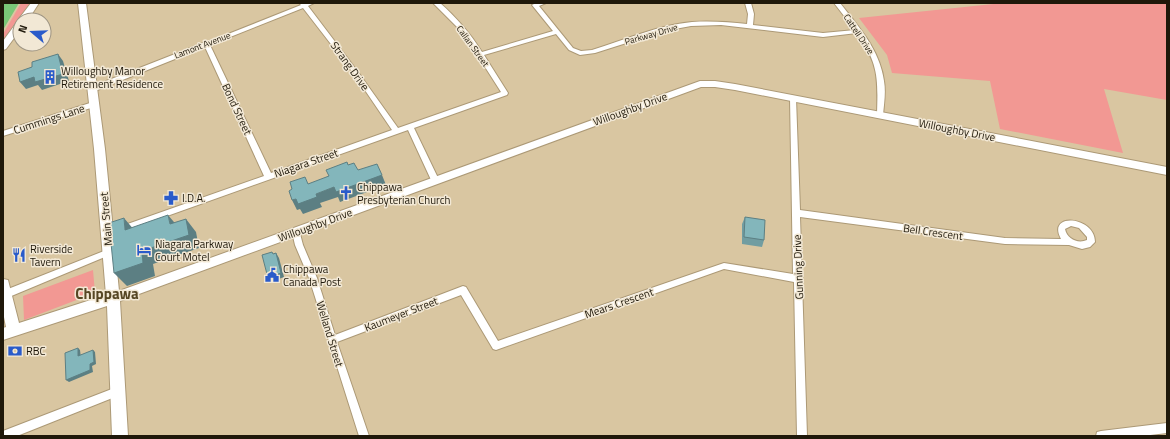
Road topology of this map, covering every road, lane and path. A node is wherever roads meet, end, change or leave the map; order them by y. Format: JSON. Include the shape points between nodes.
{"nodes":[{"id":1,"x":35,"y":3,"type":"edge"},
{"id":2,"x":82,"y":3,"type":"edge"},
{"id":3,"x":436,"y":3,"type":"edge"},
{"id":4,"x":543,"y":3,"type":"edge"},
{"id":5,"x":748,"y":3,"type":"edge"},
{"id":6,"x":837,"y":3,"type":"edge"},
{"id":7,"x":306,"y":4,"type":"edge"},
{"id":8,"x":29,"y":12,"type":"edge"},
{"id":9,"x":750,"y":26,"type":"junction"},
{"id":10,"x":859,"y":31,"type":"junction"},
{"id":11,"x":557,"y":32,"type":"junction"},
{"id":12,"x":12,"y":35,"type":"edge"},
{"id":13,"x":206,"y":43,"type":"junction"},
{"id":14,"x":3,"y":47,"type":"edge"},
{"id":15,"x":481,"y":54,"type":"junction"},
{"id":16,"x":93,"y":88,"type":"junction"},
{"id":17,"x":505,"y":93,"type":"joint"},
{"id":18,"x":793,"y":98,"type":"junction"},
{"id":19,"x":95,"y":104,"type":"junction"},
{"id":20,"x":880,"y":115,"type":"junction"},
{"id":21,"x":410,"y":126,"type":"junction"},
{"id":22,"x":396,"y":131,"type":"junction"},
{"id":23,"x":3,"y":134,"type":"edge"},
{"id":24,"x":1167,"y":171,"type":"edge"},
{"id":25,"x":268,"y":176,"type":"junction"},
{"id":26,"x":435,"y":180,"type":"junction"},
{"id":27,"x":796,"y":213,"type":"junction"},
{"id":28,"x":296,"y":232,"type":"junction"},
{"id":29,"x":108,"y":234,"type":"junction"},
{"id":30,"x":1071,"y":242,"type":"dead end"},
{"id":31,"x":109,"y":252,"type":"junction"},
{"id":32,"x":799,"y":279,"type":"junction"},
{"id":33,"x":467,"y":297,"type":"joint"},
{"id":34,"x":114,"y":298,"type":"junction"},
{"id":35,"x":5,"y":300,"type":"edge"},
{"id":36,"x":9,"y":332,"type":"edge"},
{"id":37,"x":332,"y":340,"type":"junction"},
{"id":38,"x":117,"y":392,"type":"junction"},
{"id":39,"x":1164,"y":431,"type":"edge"},
{"id":40,"x":4,"y":436,"type":"edge"},
{"id":41,"x":120,"y":436,"type":"edge"},
{"id":42,"x":364,"y":436,"type":"edge"},
{"id":43,"x":802,"y":436,"type":"edge"},
{"id":44,"x":1101,"y":436,"type":"edge"}],
"edges":[{"from":1,"to":8,"type":"street"},
{"from":2,"to":16,"type":"street","name":"Main Street"},
{"from":3,"to":15,"type":"street","name":"Callan Street","via":[[448,12]]},
{"from":4,"to":11,"type":"street","name":"Parkway Drive","via":[[535,5]]},
{"from":5,"to":9,"type":"street","via":[[751,14]]},
{"from":6,"to":10,"type":"street","name":"Cattell Drive"},
{"from":7,"to":13,"type":"street","name":"Lamont Avenue"},
{"from":7,"to":22,"type":"street","name":"Strang Drive"},
{"from":9,"to":10,"type":"street","name":"Parkway Drive","via":[[823,35]]},
{"from":9,"to":11,"type":"street","name":"Parkway Drive","via":[[710,23],[680,25],[584,54],[571,49]]},
{"from":10,"to":20,"type":"street","name":"Cattell Drive","via":[[874,55],[880,75]]},
{"from":11,"to":15,"type":"street"},
{"from":12,"to":14,"type":"street"},
{"from":13,"to":16,"type":"street","name":"Lamont Avenue"},
{"from":13,"to":25,"type":"street","name":"Bond Street"},
{"from":15,"to":17,"type":"street","name":"Callan Street"},
{"from":16,"to":19,"type":"street","name":"Main Street"},
{"from":17,"to":21,"type":"street","name":"Niagara Street"},
{"from":18,"to":20,"type":"street","name":"Willoughby Drive"},
{"from":18,"to":26,"type":"street","name":"Willoughby Drive","via":[[725,85],[692,86]]},
{"from":18,"to":27,"type":"street","name":"Gunning Drive"},
{"from":19,"to":23,"type":"street","name":"Cummings Lane"},
{"from":19,"to":29,"type":"street","name":"Main Street"},
{"from":20,"to":24,"type":"street","name":"Willoughby Drive"},
{"from":21,"to":22,"type":"street","name":"Niagara Street"},
{"from":21,"to":26,"type":"street"},
{"from":22,"to":25,"type":"street","name":"Niagara Street"},
{"from":25,"to":29,"type":"street","name":"Niagara Street"},
{"from":26,"to":28,"type":"street","name":"Willoughby Drive"},
{"from":27,"to":30,"type":"street","name":"Bell Crescent","via":[[992,240]]},
{"from":27,"to":32,"type":"street","name":"Gunning Drive"},
{"from":28,"to":34,"type":"street","name":"Willoughby Drive"},
{"from":28,"to":37,"type":"street","name":"Welland Street"},
{"from":29,"to":31,"type":"street","name":"Main Street"},
{"from":31,"to":34,"type":"street","name":"Main Street"},
{"from":31,"to":35,"type":"street"},
{"from":32,"to":33,"type":"street","name":"Mears Crescent","via":[[724,266],[496,346]]},
{"from":32,"to":43,"type":"street","name":"Gunning Drive"},
{"from":33,"to":37,"type":"street","name":"Kaumeyer Street","via":[[463,290]]},
{"from":34,"to":36,"type":"street","name":"Willoughby Drive"},
{"from":34,"to":38,"type":"street","name":"Main Street"},
{"from":35,"to":36,"type":"street"},
{"from":37,"to":42,"type":"street","name":"Welland Street"},
{"from":38,"to":40,"type":"street"},
{"from":38,"to":41,"type":"street","name":"Main Street"},
{"from":39,"to":44,"type":"street"}]}
